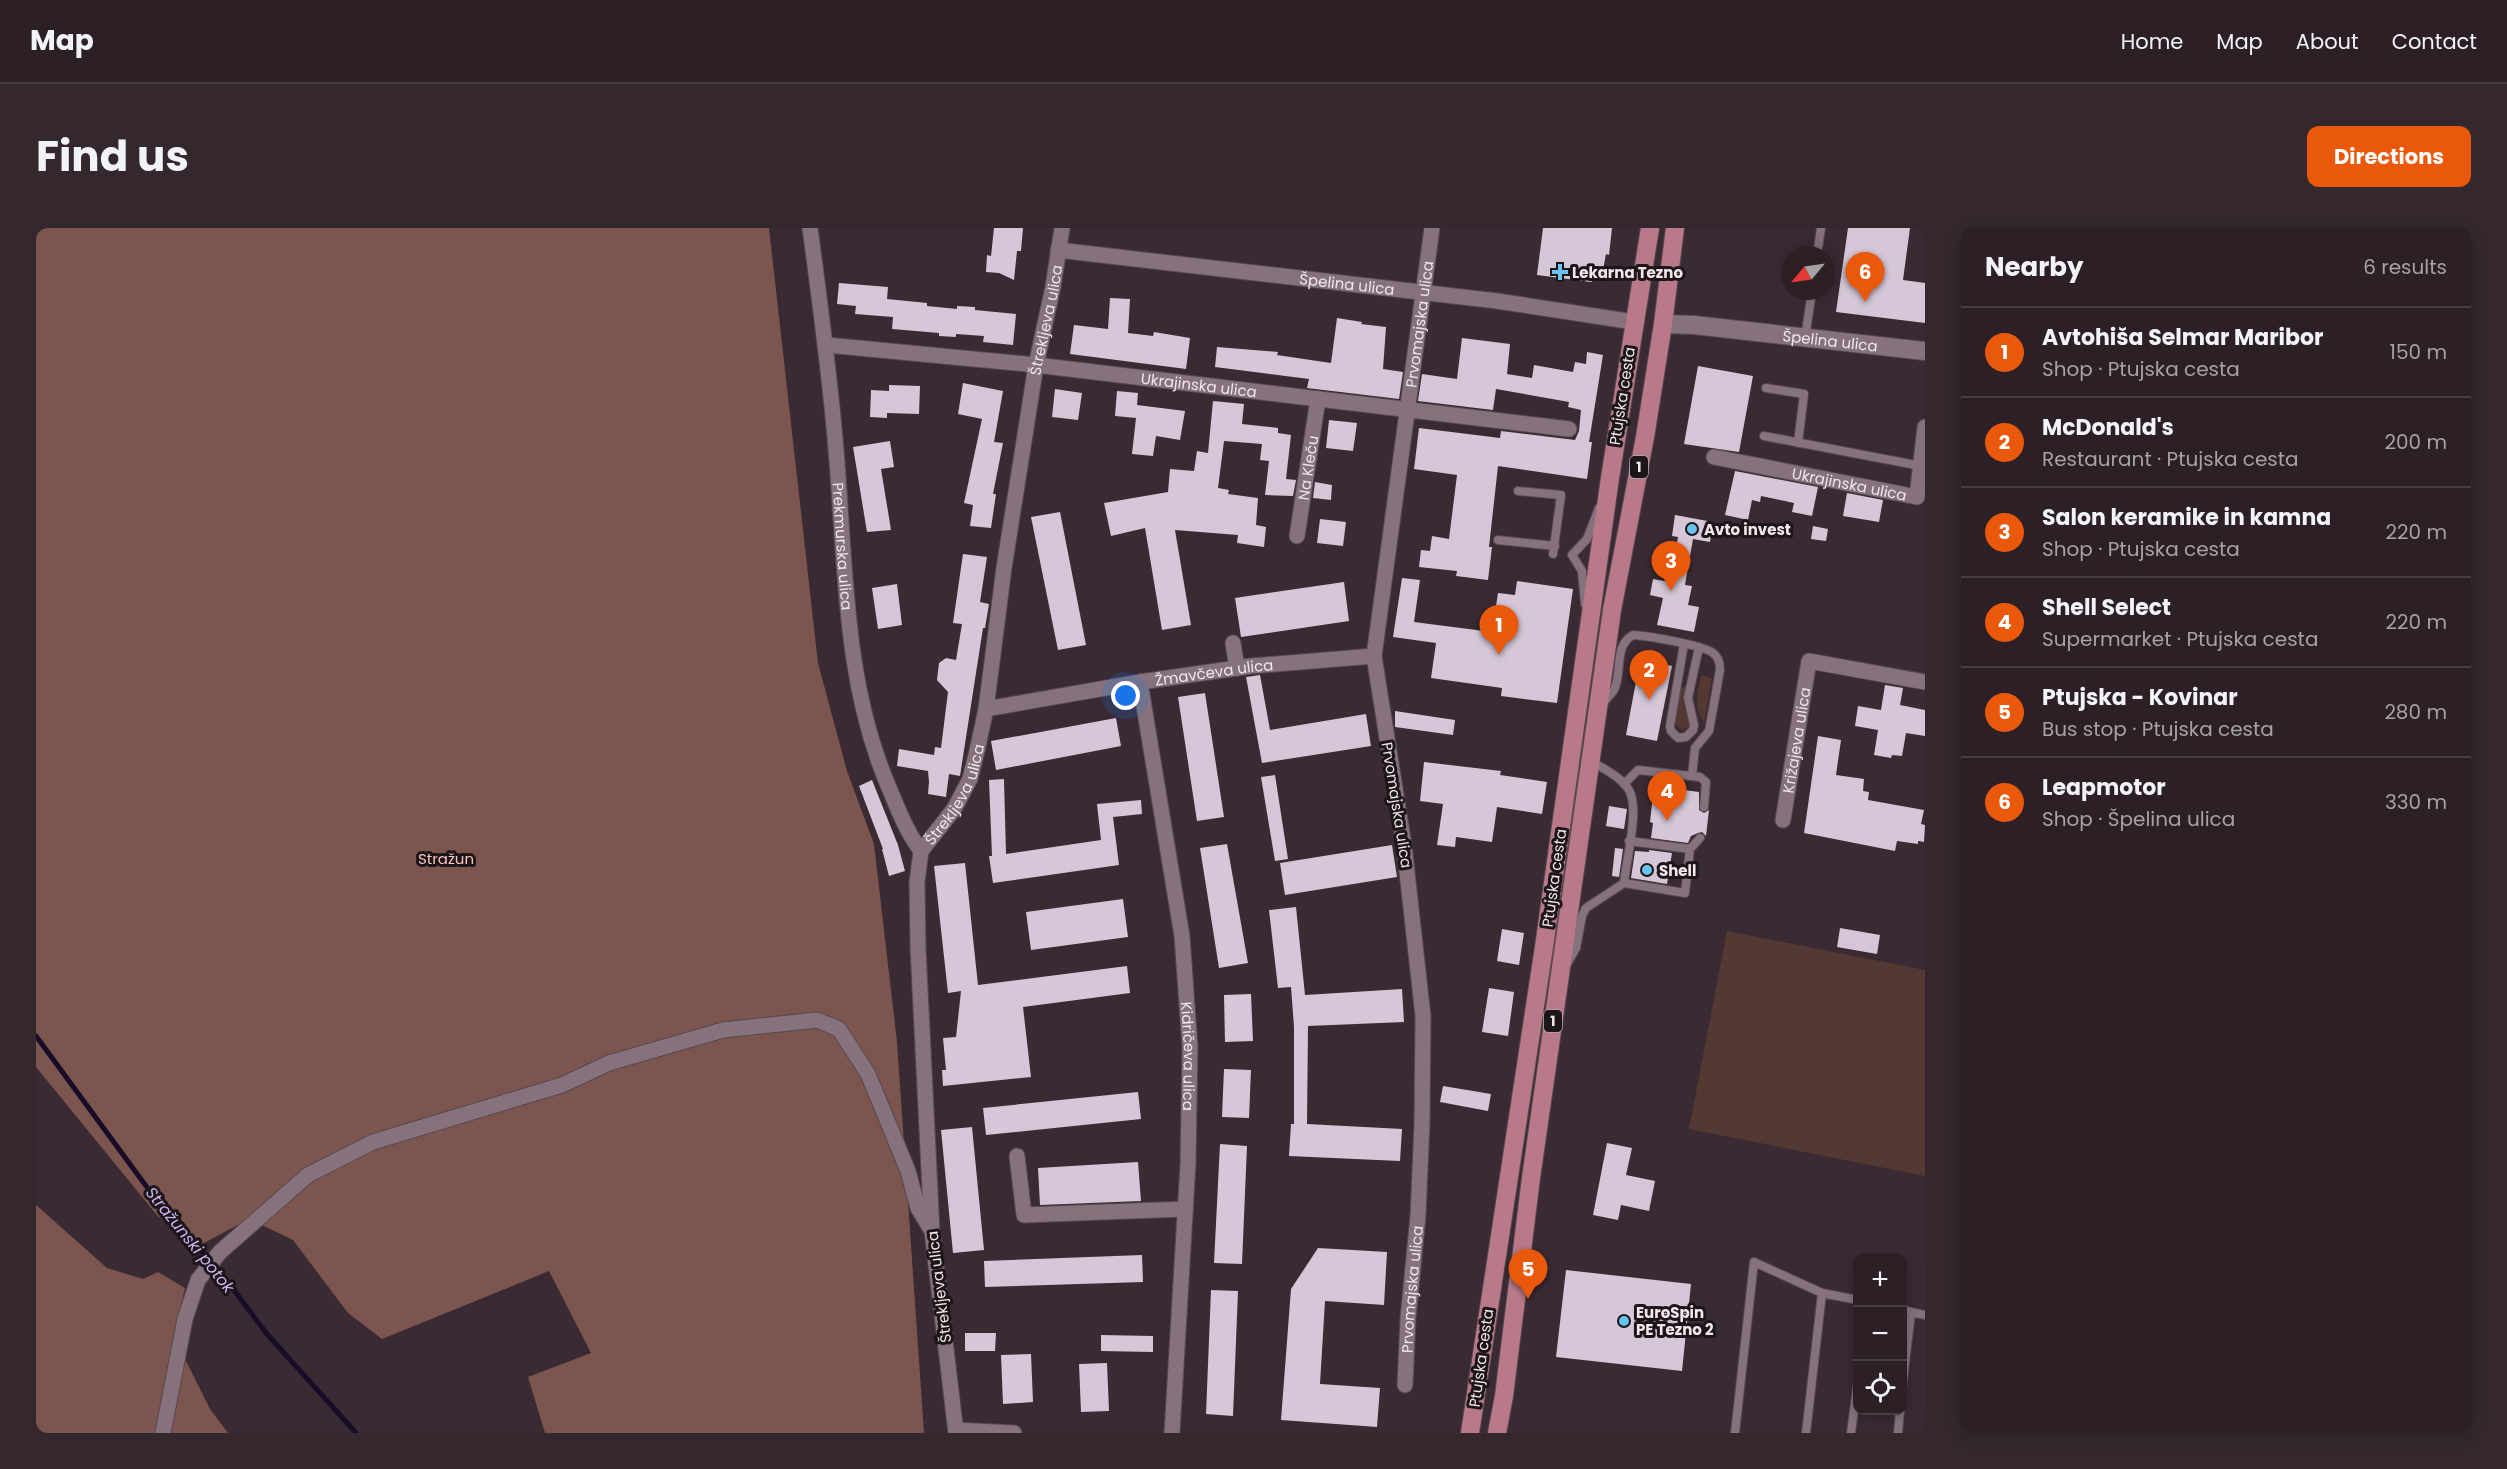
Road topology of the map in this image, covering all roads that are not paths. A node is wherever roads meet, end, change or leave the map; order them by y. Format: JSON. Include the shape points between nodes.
{"nodes":[{"id":1,"x":810,"y":228,"type":"edge"},
{"id":2,"x":1062,"y":228,"type":"edge"},
{"id":3,"x":1432,"y":228,"type":"edge"},
{"id":4,"x":1650,"y":228,"type":"edge"},
{"id":5,"x":1676,"y":228,"type":"edge"},
{"id":6,"x":1821,"y":228,"type":"edge"},
{"id":7,"x":1818,"y":246,"type":"edge"},
{"id":8,"x":1059,"y":250,"type":"junction"},
{"id":9,"x":1423,"y":294,"type":"junction"},
{"id":10,"x":1811,"y":300,"type":"edge"},
{"id":11,"x":1634,"y":322,"type":"junction"},
{"id":12,"x":1663,"y":324,"type":"junction"},
{"id":13,"x":1805,"y":339,"type":"junction"},
{"id":14,"x":827,"y":345,"type":"junction"},
{"id":15,"x":1925,"y":351,"type":"edge"},
{"id":16,"x":1036,"y":365,"type":"junction"},
{"id":17,"x":1766,"y":388,"type":"dead end"},
{"id":18,"x":1318,"y":399,"type":"junction"},
{"id":19,"x":1408,"y":410,"type":"junction"},
{"id":20,"x":1925,"y":428,"type":"edge"},
{"id":21,"x":1569,"y":429,"type":"dead end"},
{"id":22,"x":1764,"y":436,"type":"dead end"},
{"id":23,"x":1798,"y":443,"type":"junction"},
{"id":24,"x":1714,"y":457,"type":"dead end"},
{"id":25,"x":1921,"y":466,"type":"junction"},
{"id":26,"x":1610,"y":478,"type":"junction"},
{"id":27,"x":1518,"y":490,"type":"dead end"},
{"id":28,"x":1297,"y":536,"type":"dead end"},
{"id":29,"x":1498,"y":540,"type":"dead end"},
{"id":30,"x":1233,"y":644,"type":"dead end"},
{"id":31,"x":1684,"y":644,"type":"junction"},
{"id":32,"x":1586,"y":645,"type":"junction"},
{"id":33,"x":1699,"y":647,"type":"junction"},
{"id":34,"x":1374,"y":656,"type":"junction"},
{"id":35,"x":1237,"y":668,"type":"junction"},
{"id":36,"x":1925,"y":681,"type":"edge"},
{"id":37,"x":1140,"y":682,"type":"junction"},
{"id":38,"x":1598,"y":708,"type":"junction"},
{"id":39,"x":986,"y":709,"type":"junction"},
{"id":40,"x":1591,"y":762,"type":"junction"},
{"id":41,"x":1692,"y":776,"type":"junction"},
{"id":42,"x":1623,"y":784,"type":"junction"},
{"id":43,"x":1704,"y":807,"type":"dead end"},
{"id":44,"x":1783,"y":820,"type":"dead end"},
{"id":45,"x":1700,"y":838,"type":"dead end"},
{"id":46,"x":1629,"y":841,"type":"junction"},
{"id":47,"x":1690,"y":849,"type":"junction"},
{"id":48,"x":921,"y":851,"type":"junction"},
{"id":49,"x":1624,"y":884,"type":"junction"},
{"id":50,"x":1560,"y":976,"type":"junction"},
{"id":51,"x":1017,"y":1156,"type":"dead end"},
{"id":52,"x":1185,"y":1209,"type":"junction"},
{"id":53,"x":932,"y":1231,"type":"junction"},
{"id":54,"x":1822,"y":1293,"type":"junction"},
{"id":55,"x":1853,"y":1299,"type":"edge"},
{"id":56,"x":1907,"y":1311,"type":"edge"},
{"id":57,"x":1911,"y":1312,"type":"junction"},
{"id":58,"x":1925,"y":1315,"type":"edge"},
{"id":59,"x":1905,"y":1361,"type":"edge"},
{"id":60,"x":1405,"y":1385,"type":"dead end"},
{"id":61,"x":1853,"y":1415,"type":"edge"},
{"id":62,"x":1900,"y":1415,"type":"edge"},
{"id":63,"x":956,"y":1432,"type":"edge"},
{"id":64,"x":163,"y":1433,"type":"edge"},
{"id":65,"x":1014,"y":1433,"type":"edge"},
{"id":66,"x":1172,"y":1433,"type":"edge"},
{"id":67,"x":1470,"y":1433,"type":"edge"},
{"id":68,"x":1497,"y":1433,"type":"edge"},
{"id":69,"x":1735,"y":1433,"type":"edge"},
{"id":70,"x":1806,"y":1433,"type":"edge"},
{"id":71,"x":1851,"y":1433,"type":"edge"},
{"id":72,"x":1898,"y":1433,"type":"edge"}],
"edges":[{"from":1,"to":14,"type":"street","name":"Prekmurska ulica"},
{"from":2,"to":8,"type":"street","name":"Štrekljeva ulica"},
{"from":3,"to":9,"type":"street","name":"Prvomajska ulica"},
{"from":4,"to":11,"type":"main road","name":"Ptujska cesta","number":"1"},
{"from":5,"to":12,"type":"main road","name":"Ptujska cesta","number":"1"},
{"from":6,"to":7,"type":"lane"},
{"from":8,"to":9,"type":"street","name":"Špelina ulica"},
{"from":8,"to":16,"type":"street","name":"Štrekljeva ulica"},
{"from":9,"to":11,"type":"street","name":"Špelina ulica"},
{"from":9,"to":19,"type":"street","name":"Prvomajska ulica"},
{"from":10,"to":13,"type":"lane"},
{"from":11,"to":12,"type":"main road"},
{"from":11,"to":26,"type":"main road","name":"Ptujska cesta","number":"1"},
{"from":12,"to":13,"type":"street","name":"Špelina ulica"},
{"from":12,"to":38,"type":"main road","name":"Ptujska cesta","number":"1"},
{"from":13,"to":15,"type":"street","name":"Špelina ulica"},
{"from":14,"to":16,"type":"street","name":"Ukrajinska ulica"},
{"from":14,"to":48,"type":"street","name":"Prekmurska ulica","via":[[851,639],[861,706],[874,754],[906,830]]},
{"from":16,"to":18,"type":"street","name":"Ukrajinska ulica"},
{"from":16,"to":39,"type":"street","name":"Štrekljeva ulica"},
{"from":17,"to":23,"type":"lane","via":[[1804,394]]},
{"from":18,"to":19,"type":"street","name":"Ukrajinska ulica"},
{"from":18,"to":28,"type":"street","name":"Na Kleču"},
{"from":19,"to":21,"type":"street","name":"Ukrajinska ulica"},
{"from":19,"to":34,"type":"street","name":"Prvomajska ulica"},
{"from":20,"to":25,"type":"street","name":"Ukrajinska ulica"},
{"from":22,"to":23,"type":"lane"},
{"from":23,"to":25,"type":"lane"},
{"from":24,"to":25,"type":"street","name":"Ukrajinska ulica","via":[[1917,497]]},
{"from":26,"to":32,"type":"main road","name":"Ptujska cesta","number":"1"},
{"from":26,"to":32,"type":"lane","via":[[1587,539],[1572,555],[1584,580]]},
{"from":27,"to":29,"type":"lane","via":[[1561,495],[1554,550]]},
{"from":30,"to":35,"type":"street"},
{"from":31,"to":33,"type":"lane"},
{"from":31,"to":33,"type":"lane","via":[[1670,726],[1678,738],[1693,730],[1688,698]]},
{"from":31,"to":38,"type":"lane","via":[[1639,635],[1626,639],[1614,689]]},
{"from":32,"to":67,"type":"main road","name":"Ptujska cesta","number":"1"},
{"from":33,"to":41,"type":"lane","via":[[1715,654],[1720,662],[1709,731],[1695,748]]},
{"from":34,"to":35,"type":"street","name":"Žmavčeva ulica"},
{"from":34,"to":60,"type":"street","name":"Prvomajska ulica","via":[[1404,845],[1423,1016],[1418,1216]]},
{"from":35,"to":37,"type":"street","name":"Žmavčeva ulica"},
{"from":36,"to":44,"type":"street","name":"Križajeva ulica","via":[[1809,661]]},
{"from":37,"to":39,"type":"street","name":"Žmavčeva ulica"},
{"from":37,"to":52,"type":"street","name":"Kidričeva ulica","via":[[1182,936],[1190,1047]]},
{"from":38,"to":40,"type":"main road","name":"Ptujska cesta","number":"1"},
{"from":39,"to":48,"type":"street","name":"Štrekljeva ulica","via":[[970,780],[954,809]]},
{"from":40,"to":42,"type":"lane"},
{"from":40,"to":50,"type":"main road","name":"Ptujska cesta","number":"1"},
{"from":41,"to":42,"type":"lane","via":[[1638,770]]},
{"from":41,"to":43,"type":"lane","via":[[1706,782]]},
{"from":42,"to":46,"type":"lane","via":[[1634,804]]},
{"from":45,"to":47,"type":"lane"},
{"from":46,"to":47,"type":"lane"},
{"from":46,"to":49,"type":"lane"},
{"from":47,"to":49,"type":"lane","via":[[1685,893]]},
{"from":48,"to":53,"type":"street","name":"Štrekljeva ulica","via":[[916,899]]},
{"from":49,"to":50,"type":"lane","via":[[1586,908],[1576,948]]},
{"from":50,"to":68,"type":"main road","name":"Ptujska cesta","number":"1"},
{"from":51,"to":52,"type":"street","via":[[1024,1215]]},
{"from":52,"to":66,"type":"street","name":"Kidričeva ulica"},
{"from":53,"to":63,"type":"street","name":"Štrekljeva ulica"},
{"from":53,"to":64,"type":"street","via":[[918,1208],[908,1171],[868,1074],[838,1029],[817,1020],[712,1034],[609,1063],[562,1085],[373,1142],[308,1175],[220,1252],[198,1280],[185,1319]]},
{"from":54,"to":55,"type":"lane"},
{"from":54,"to":69,"type":"lane","via":[[1754,1262]]},
{"from":54,"to":70,"type":"lane"},
{"from":56,"to":57,"type":"lane"},
{"from":57,"to":58,"type":"lane"},
{"from":57,"to":59,"type":"lane"},
{"from":61,"to":71,"type":"lane"},
{"from":62,"to":72,"type":"lane"},
{"from":63,"to":65,"type":"street"}]}
